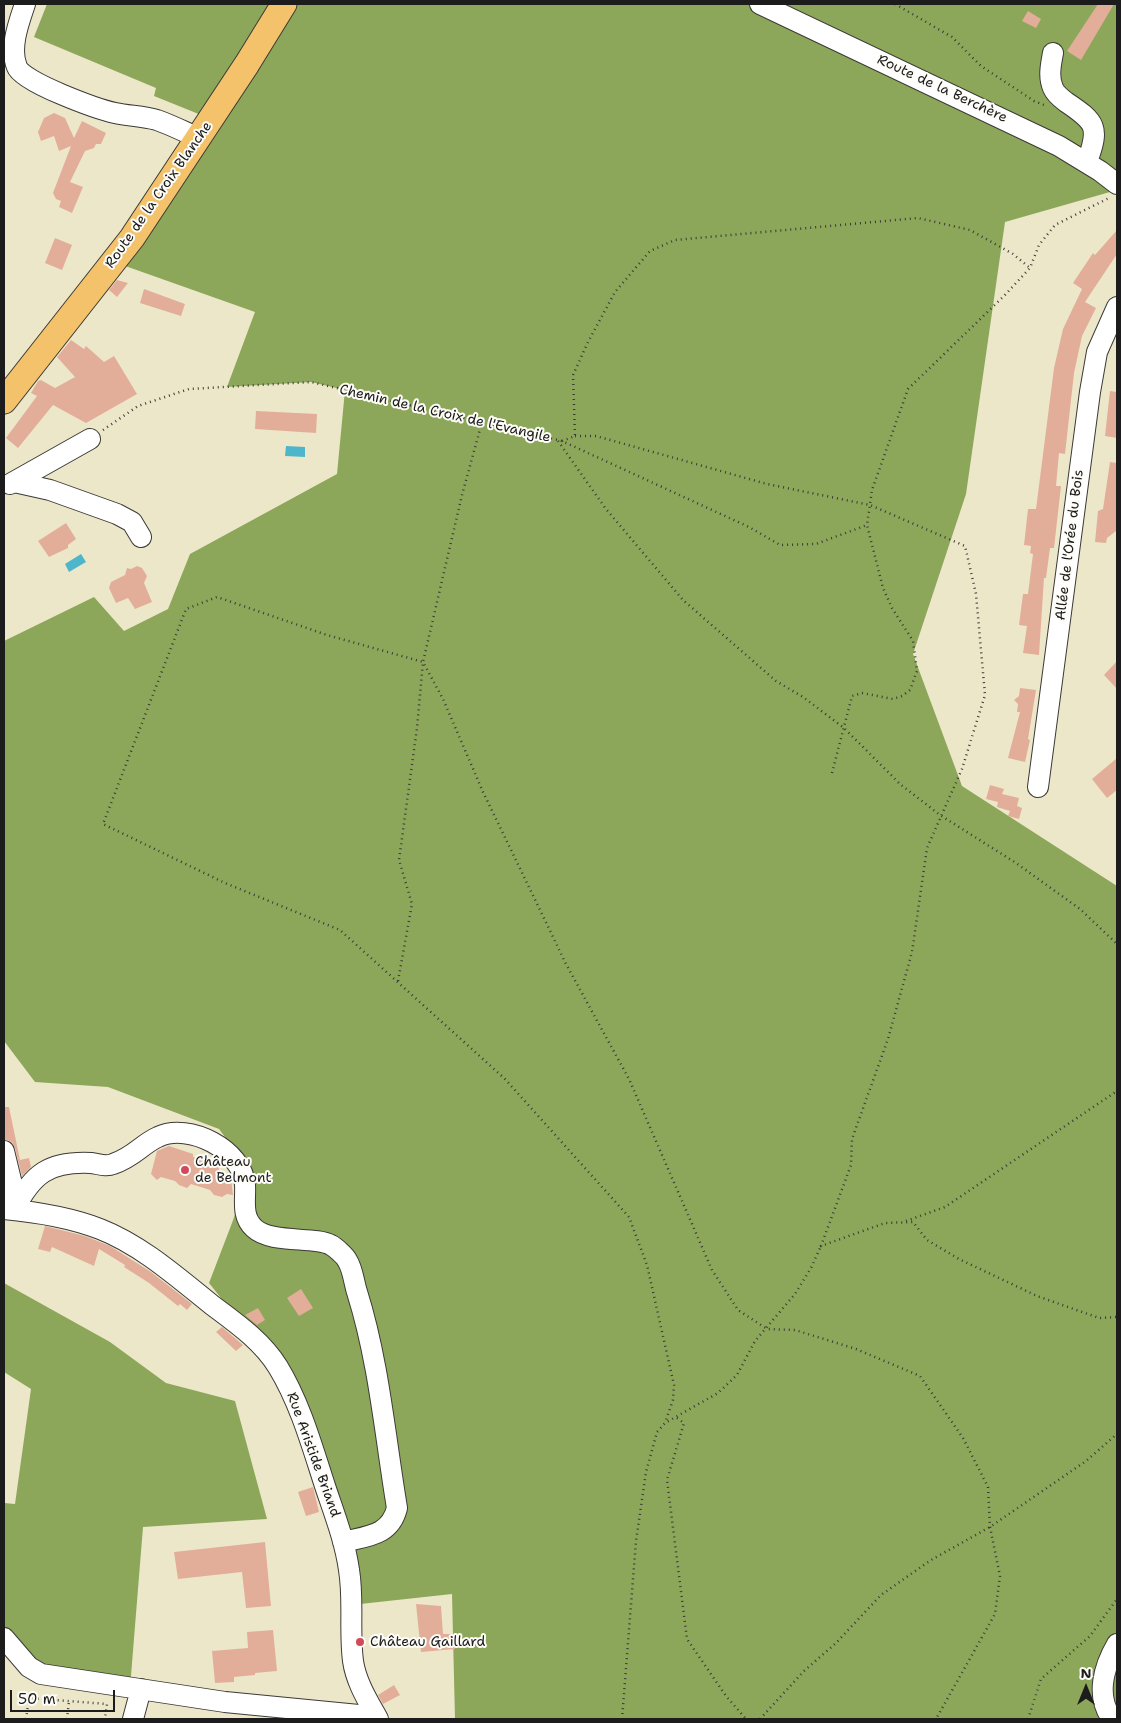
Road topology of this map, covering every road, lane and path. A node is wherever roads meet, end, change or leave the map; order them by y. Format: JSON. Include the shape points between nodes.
{"nodes":[{"id":1,"x":25,"y":4,"type":"edge"},
{"id":2,"x":284,"y":4,"type":"edge"},
{"id":3,"x":760,"y":4,"type":"edge"},
{"id":4,"x":895,"y":4,"type":"edge"},
{"id":5,"x":1053,"y":53,"type":"dead end"},
{"id":6,"x":1051,"y":108,"type":"dead end"},
{"id":7,"x":199,"y":138,"type":"junction"},
{"id":8,"x":1087,"y":162,"type":"junction"},
{"id":9,"x":1115,"y":190,"type":"edge"},
{"id":10,"x":1030,"y":268,"type":"junction"},
{"id":11,"x":1117,"y":307,"type":"edge"},
{"id":12,"x":4,"y":401,"type":"edge"},
{"id":13,"x":482,"y":422,"type":"junction"},
{"id":14,"x":575,"y":436,"type":"junction"},
{"id":15,"x":90,"y":439,"type":"joint"},
{"id":16,"x":560,"y":441,"type":"junction"},
{"id":17,"x":9,"y":484,"type":"edge"},
{"id":18,"x":870,"y":505,"type":"junction"},
{"id":19,"x":867,"y":525,"type":"junction"},
{"id":20,"x":141,"y":537,"type":"dead end"},
{"id":21,"x":424,"y":662,"type":"junction"},
{"id":22,"x":844,"y":728,"type":"junction"},
{"id":23,"x":832,"y":773,"type":"dead end"},
{"id":24,"x":1038,"y":787,"type":"dead end"},
{"id":25,"x":940,"y":815,"type":"junction"},
{"id":26,"x":1117,"y":944,"type":"edge"},
{"id":27,"x":398,"y":981,"type":"junction"},
{"id":28,"x":1117,"y":1091,"type":"edge"},
{"id":29,"x":4,"y":1151,"type":"edge"},
{"id":30,"x":9,"y":1209,"type":"edge"},
{"id":31,"x":903,"y":1222,"type":"junction"},
{"id":32,"x":821,"y":1246,"type":"junction"},
{"id":33,"x":1117,"y":1317,"type":"edge"},
{"id":34,"x":767,"y":1329,"type":"junction"},
{"id":35,"x":677,"y":1418,"type":"junction"},
{"id":36,"x":665,"y":1423,"type":"junction"},
{"id":37,"x":1117,"y":1434,"type":"edge"},
{"id":38,"x":990,"y":1527,"type":"junction"},
{"id":39,"x":343,"y":1542,"type":"junction"},
{"id":40,"x":1117,"y":1599,"type":"edge"},
{"id":41,"x":4,"y":1638,"type":"edge"},
{"id":42,"x":1117,"y":1644,"type":"edge"},
{"id":43,"x":141,"y":1689,"type":"junction"},
{"id":44,"x":68,"y":1701,"type":"junction"},
{"id":45,"x":377,"y":1717,"type":"edge"},
{"id":46,"x":26,"y":1719,"type":"edge"},
{"id":47,"x":67,"y":1719,"type":"edge"},
{"id":48,"x":106,"y":1719,"type":"edge"},
{"id":49,"x":133,"y":1719,"type":"edge"},
{"id":50,"x":622,"y":1719,"type":"edge"},
{"id":51,"x":746,"y":1719,"type":"edge"},
{"id":52,"x":760,"y":1719,"type":"edge"},
{"id":53,"x":936,"y":1719,"type":"edge"},
{"id":54,"x":1028,"y":1719,"type":"edge"},
{"id":55,"x":1112,"y":1719,"type":"edge"}],
"edges":[{"from":1,"to":7,"type":"street","via":[[14,54],[17,68],[26,78],[81,102],[114,113],[156,120]]},
{"from":2,"to":7,"type":"main road","name":"Route de la Croix Blanche"},
{"from":3,"to":8,"type":"street","name":"Route de la Berchère"},
{"from":4,"to":6,"type":"path","via":[[952,37],[982,66],[1034,101]]},
{"from":5,"to":8,"type":"street","via":[[1050,70],[1053,88],[1062,99],[1087,116],[1093,128],[1095,139]]},
{"from":7,"to":12,"type":"main road","name":"Route de la Croix Blanche","via":[[132,238]]},
{"from":8,"to":9,"type":"street","name":"Route de la Berchère"},
{"from":9,"to":10,"type":"path","via":[[1055,225],[1039,246]]},
{"from":10,"to":14,"type":"path","via":[[1013,254],[970,230],[918,218],[674,240],[650,251],[620,286],[588,342],[573,375]]},
{"from":10,"to":18,"type":"path","via":[[908,389],[872,490]]},
{"from":11,"to":24,"type":"street","name":"Allée de l'Orée du Bois","via":[[1097,352],[1093,376]]},
{"from":13,"to":15,"type":"path","name":"Chemin de la Croix de l'Evangile","via":[[312,382],[189,389],[138,406]]},
{"from":13,"to":16,"type":"path","name":"Chemin de la Croix de l'Evangile"},
{"from":13,"to":21,"type":"path"},
{"from":14,"to":16,"type":"path"},
{"from":14,"to":18,"type":"path","via":[[596,436],[767,484]]},
{"from":15,"to":17,"type":"street"},
{"from":16,"to":19,"type":"path","via":[[749,527],[780,545],[816,544]]},
{"from":16,"to":22,"type":"path","name":"Chemin de la Croix de l'Evangile","via":[[606,509],[683,600],[776,682],[803,697]]},
{"from":17,"to":20,"type":"street","via":[[50,490],[117,514],[132,522]]},
{"from":18,"to":19,"type":"path"},
{"from":18,"to":25,"type":"path","via":[[965,546],[976,594],[984,695],[962,769]]},
{"from":19,"to":22,"type":"path","via":[[883,588],[913,641],[918,671],[910,690],[902,696],[893,699],[862,693],[852,696]]},
{"from":21,"to":27,"type":"path","via":[[399,860],[412,904]]},
{"from":21,"to":27,"type":"path","via":[[327,635],[217,597],[186,609],[103,824],[225,882],[340,930]]},
{"from":21,"to":34,"type":"path","via":[[566,964],[628,1079],[712,1270],[738,1310]]},
{"from":22,"to":23,"type":"path"},
{"from":22,"to":25,"type":"path","name":"Chemin de la Croix de l'Evangile","via":[[900,784]]},
{"from":25,"to":26,"type":"path","name":"Chemin de la Croix de l'Evangile","via":[[1016,863],[1080,909]]},
{"from":25,"to":32,"type":"path","via":[[927,848],[912,952],[888,1039],[852,1139],[851,1165]]},
{"from":27,"to":36,"type":"path","via":[[505,1079],[629,1217],[647,1265],[674,1385]]},
{"from":28,"to":31,"type":"path","via":[[945,1206]]},
{"from":29,"to":30,"type":"street","via":[[12,1184]]},
{"from":30,"to":39,"type":"street","name":"Rue Aristide Briand","via":[[52,1214],[100,1229],[128,1243],[187,1285],[257,1342],[278,1367],[293,1396]]},
{"from":30,"to":39,"type":"street","via":[[42,1171],[64,1164],[108,1166],[138,1152],[158,1137],[170,1134],[194,1136],[218,1144],[238,1162],[245,1185],[246,1215],[254,1228],[270,1236],[330,1244],[347,1260],[368,1325],[397,1508],[394,1521],[385,1530]]},
{"from":31,"to":32,"type":"path","via":[[885,1223]]},
{"from":31,"to":33,"type":"path","via":[[913,1222],[927,1240],[1037,1296],[1099,1318]]},
{"from":32,"to":34,"type":"path","via":[[796,1294]]},
{"from":34,"to":35,"type":"path","via":[[755,1341],[737,1375],[718,1393]]},
{"from":34,"to":38,"type":"path","via":[[796,1330],[856,1349],[920,1376],[963,1438],[988,1487]]},
{"from":35,"to":36,"type":"path"},
{"from":35,"to":51,"type":"path","via":[[684,1423],[667,1480],[687,1638],[726,1696]]},
{"from":36,"to":50,"type":"path","via":[[657,1432],[646,1472],[636,1541]]},
{"from":37,"to":38,"type":"path","via":[[1086,1462]]},
{"from":38,"to":52,"type":"path","via":[[931,1560],[881,1595]]},
{"from":38,"to":53,"type":"path","via":[[1000,1576],[995,1614]]},
{"from":39,"to":45,"type":"street","name":"Rue Aristide Briand","via":[[349,1570],[353,1661],[361,1688]]},
{"from":40,"to":54,"type":"path","via":[[1090,1636],[1041,1679]]},
{"from":41,"to":43,"type":"street","via":[[29,1667],[41,1674]]},
{"from":42,"to":55,"type":"street","via":[[1106,1663],[1103,1679],[1104,1698]]},
{"from":43,"to":45,"type":"street","via":[[225,1702]]},
{"from":43,"to":49,"type":"street"},
{"from":44,"to":46,"type":"path","via":[[29,1698]]},
{"from":44,"to":47,"type":"path"},
{"from":44,"to":48,"type":"path","via":[[107,1704]]}]}
